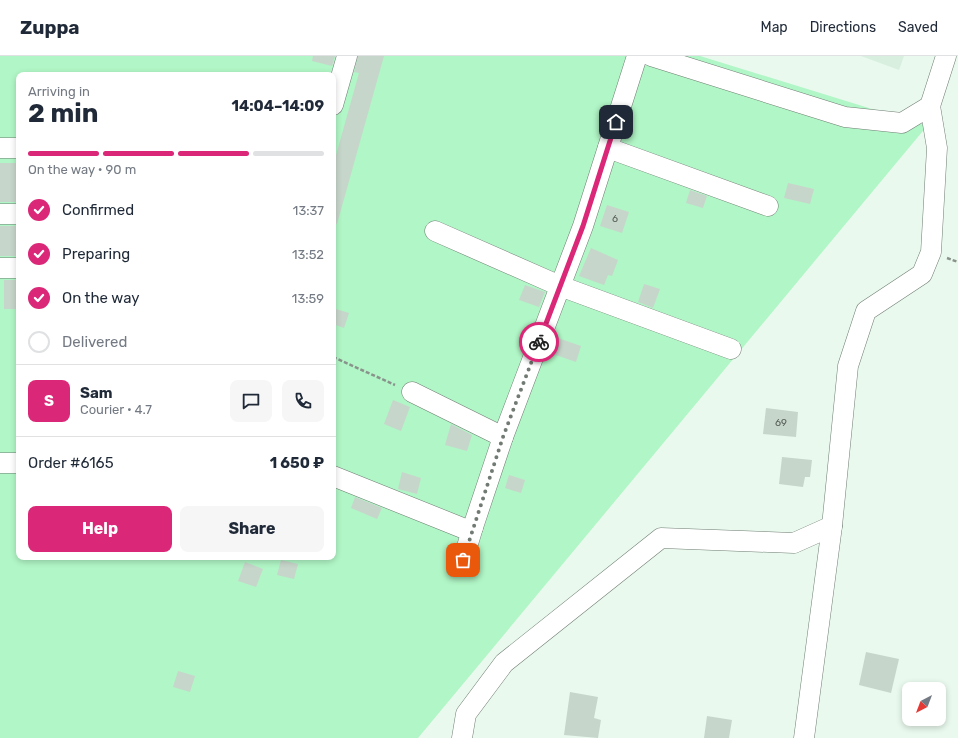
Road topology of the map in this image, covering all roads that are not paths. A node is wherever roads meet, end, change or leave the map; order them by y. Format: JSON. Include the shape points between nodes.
{"nodes":[{"id":1,"x":347,"y":56,"type":"edge"},
{"id":2,"x":637,"y":56,"type":"edge"},
{"id":3,"x":651,"y":56,"type":"edge"},
{"id":4,"x":946,"y":56,"type":"edge"},
{"id":5,"x":336,"y":90,"type":"edge"},
{"id":6,"x":930,"y":106,"type":"junction"},
{"id":7,"x":0,"y":148,"type":"edge"},
{"id":8,"x":16,"y":148,"type":"edge"},
{"id":9,"x":608,"y":148,"type":"junction"},
{"id":10,"x":768,"y":206,"type":"dead end"},
{"id":11,"x":0,"y":214,"type":"edge"},
{"id":12,"x":16,"y":214,"type":"edge"},
{"id":13,"x":435,"y":231,"type":"dead end"},
{"id":14,"x":0,"y":268,"type":"edge"},
{"id":15,"x":16,"y":268,"type":"edge"},
{"id":16,"x":560,"y":286,"type":"junction"},
{"id":17,"x":731,"y":349,"type":"dead end"},
{"id":18,"x":412,"y":392,"type":"road end"},
{"id":19,"x":503,"y":437,"type":"junction"},
{"id":20,"x":0,"y":463,"type":"edge"},
{"id":21,"x":16,"y":464,"type":"edge"},
{"id":22,"x":336,"y":477,"type":"edge"},
{"id":23,"x":832,"y":526,"type":"junction"},
{"id":24,"x":473,"y":527,"type":"junction"},
{"id":25,"x":463,"y":560,"type":"dead end"},
{"id":26,"x":462,"y":738,"type":"edge"},
{"id":27,"x":804,"y":738,"type":"edge"}],
"edges":[{"from":1,"to":5,"type":"street"},
{"from":2,"to":9,"type":"street"},
{"from":3,"to":6,"type":"street","via":[[845,117],[902,123]]},
{"from":4,"to":6,"type":"street"},
{"from":6,"to":23,"type":"street","via":[[937,148],[931,252],[922,274],[866,311],[848,366]]},
{"from":7,"to":8,"type":"street"},
{"from":9,"to":10,"type":"street"},
{"from":9,"to":16,"type":"street","via":[[583,226]]},
{"from":11,"to":12,"type":"street"},
{"from":13,"to":16,"type":"street"},
{"from":14,"to":15,"type":"street"},
{"from":16,"to":17,"type":"street"},
{"from":16,"to":19,"type":"street"},
{"from":18,"to":19,"type":"street"},
{"from":19,"to":24,"type":"street"},
{"from":20,"to":21,"type":"street"},
{"from":22,"to":24,"type":"street","via":[[466,529]]},
{"from":23,"to":26,"type":"street","via":[[794,543],[661,538],[504,663],[466,714]]},
{"from":23,"to":27,"type":"street"},
{"from":24,"to":25,"type":"street"}]}
